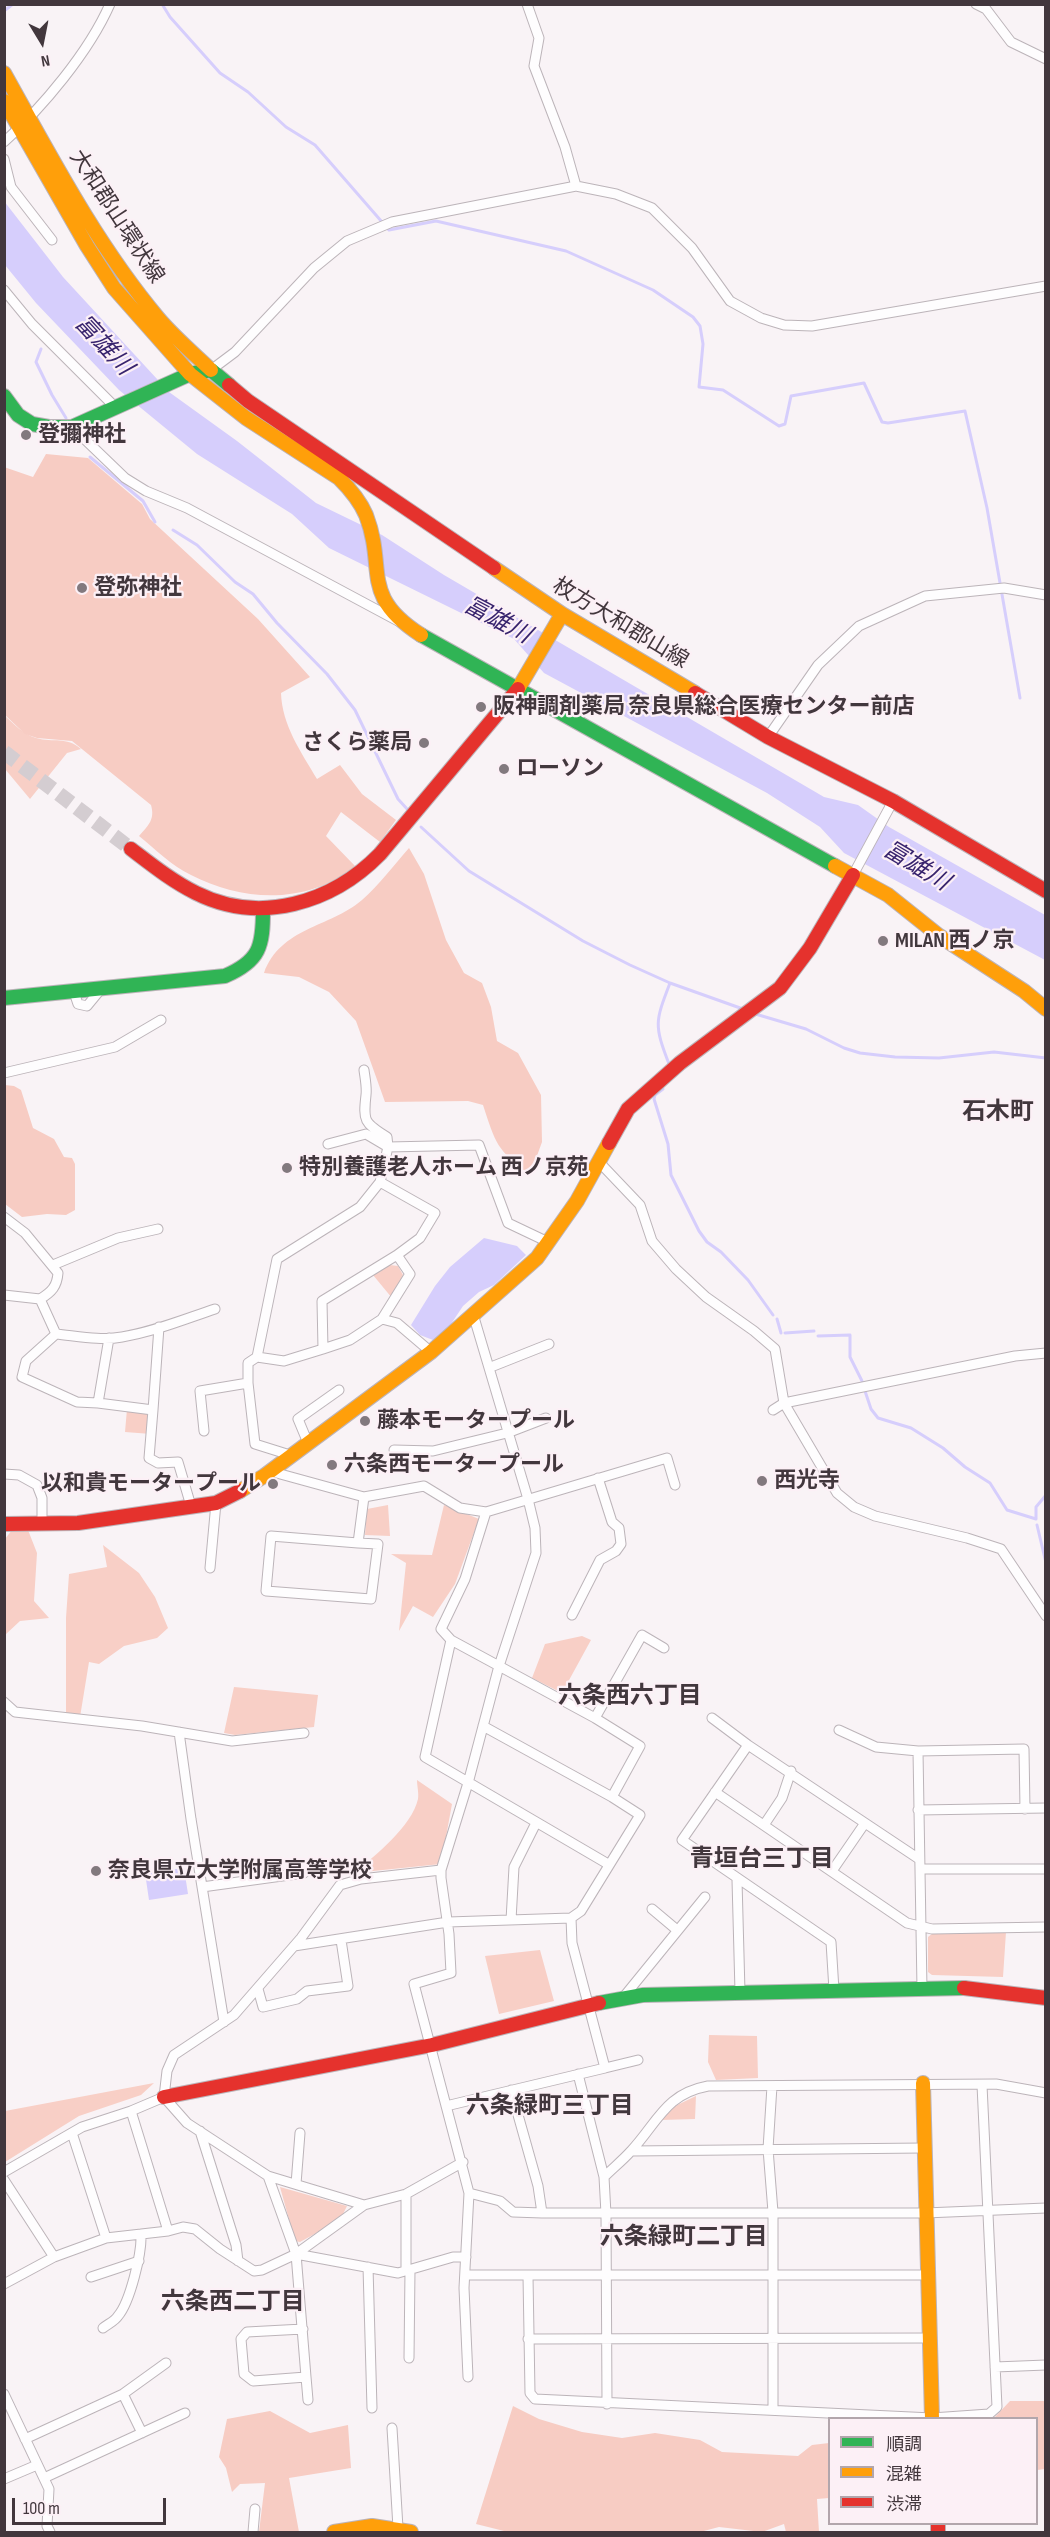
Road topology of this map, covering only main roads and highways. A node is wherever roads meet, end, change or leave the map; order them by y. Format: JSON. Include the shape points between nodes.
{"nodes":[{"id":1,"x":4,"y":73,"type":"edge"},
{"id":2,"x":4,"y":101,"type":"edge"},
{"id":3,"x":25,"y":124,"type":"junction"},
{"id":4,"x":211,"y":370,"type":"junction"},
{"id":5,"x":185,"y":377,"type":"junction"},
{"id":6,"x":4,"y":396,"type":"edge"},
{"id":7,"x":561,"y":618,"type":"junction"},
{"id":8,"x":520,"y":686,"type":"junction"},
{"id":9,"x":130,"y":849,"type":"tunnel mouth"},
{"id":10,"x":855,"y":871,"type":"junction"},
{"id":11,"x":1046,"y":891,"type":"edge"},
{"id":12,"x":263,"y":910,"type":"junction"},
{"id":13,"x":4,"y":998,"type":"edge"},
{"id":14,"x":1046,"y":1009,"type":"edge"},
{"id":15,"x":4,"y":1524,"type":"edge"},
{"id":16,"x":1046,"y":1998,"type":"edge"},
{"id":17,"x":923,"y":2083,"type":"road end"},
{"id":18,"x":164,"y":2097,"type":"road end"},
{"id":19,"x":932,"y":2417,"type":"edge"},
{"id":20,"x":361,"y":2529,"type":"edge"},
{"id":21,"x":404,"y":2530,"type":"edge"},
{"id":22,"x":334,"y":2532,"type":"edge"}],
"edges":[{"from":1,"to":3,"type":"main road","name":"大和郡山環状線"},
{"from":2,"to":3,"type":"main road","name":"大和郡山環状線"},
{"from":3,"to":4,"type":"main road","name":"大和郡山環状線","via":[[126,276],[160,320]]},
{"from":3,"to":5,"type":"main road","name":"大和郡山環状線","via":[[87,246],[114,288]]},
{"from":4,"to":5,"type":"main road"},
{"from":4,"to":7,"type":"main road","name":"枚方大和郡山線","via":[[248,400]]},
{"from":5,"to":6,"type":"main road","via":[[72,427],[27,424],[14,413]]},
{"from":5,"to":8,"type":"main road","via":[[339,478],[363,507],[370,524],[379,591],[403,623],[449,652]]},
{"from":7,"to":8,"type":"main road"},
{"from":7,"to":11,"type":"main road","name":"枚方大和郡山線","via":[[889,808]]},
{"from":8,"to":10,"type":"main road"},
{"from":8,"to":12,"type":"main road","via":[[397,837],[365,869],[342,887],[316,898]]},
{"from":9,"to":12,"type":"main road","via":[[206,898]]},
{"from":10,"to":14,"type":"main road","via":[[938,935]]},
{"from":10,"to":15,"type":"main road","via":[[823,927],[780,988],[680,1063],[628,1109],[600,1163],[537,1258],[431,1352],[290,1455],[273,1472],[216,1503],[78,1523]]},
{"from":12,"to":13,"type":"main road","via":[[261,948],[243,970],[199,981]]},
{"from":16,"to":18,"type":"main road","via":[[976,1988],[644,1995],[432,2044]]},
{"from":17,"to":19,"type":"main road"},
{"from":20,"to":21,"type":"main road","via":[[379,2524]]},
{"from":20,"to":22,"type":"main road"}]}
